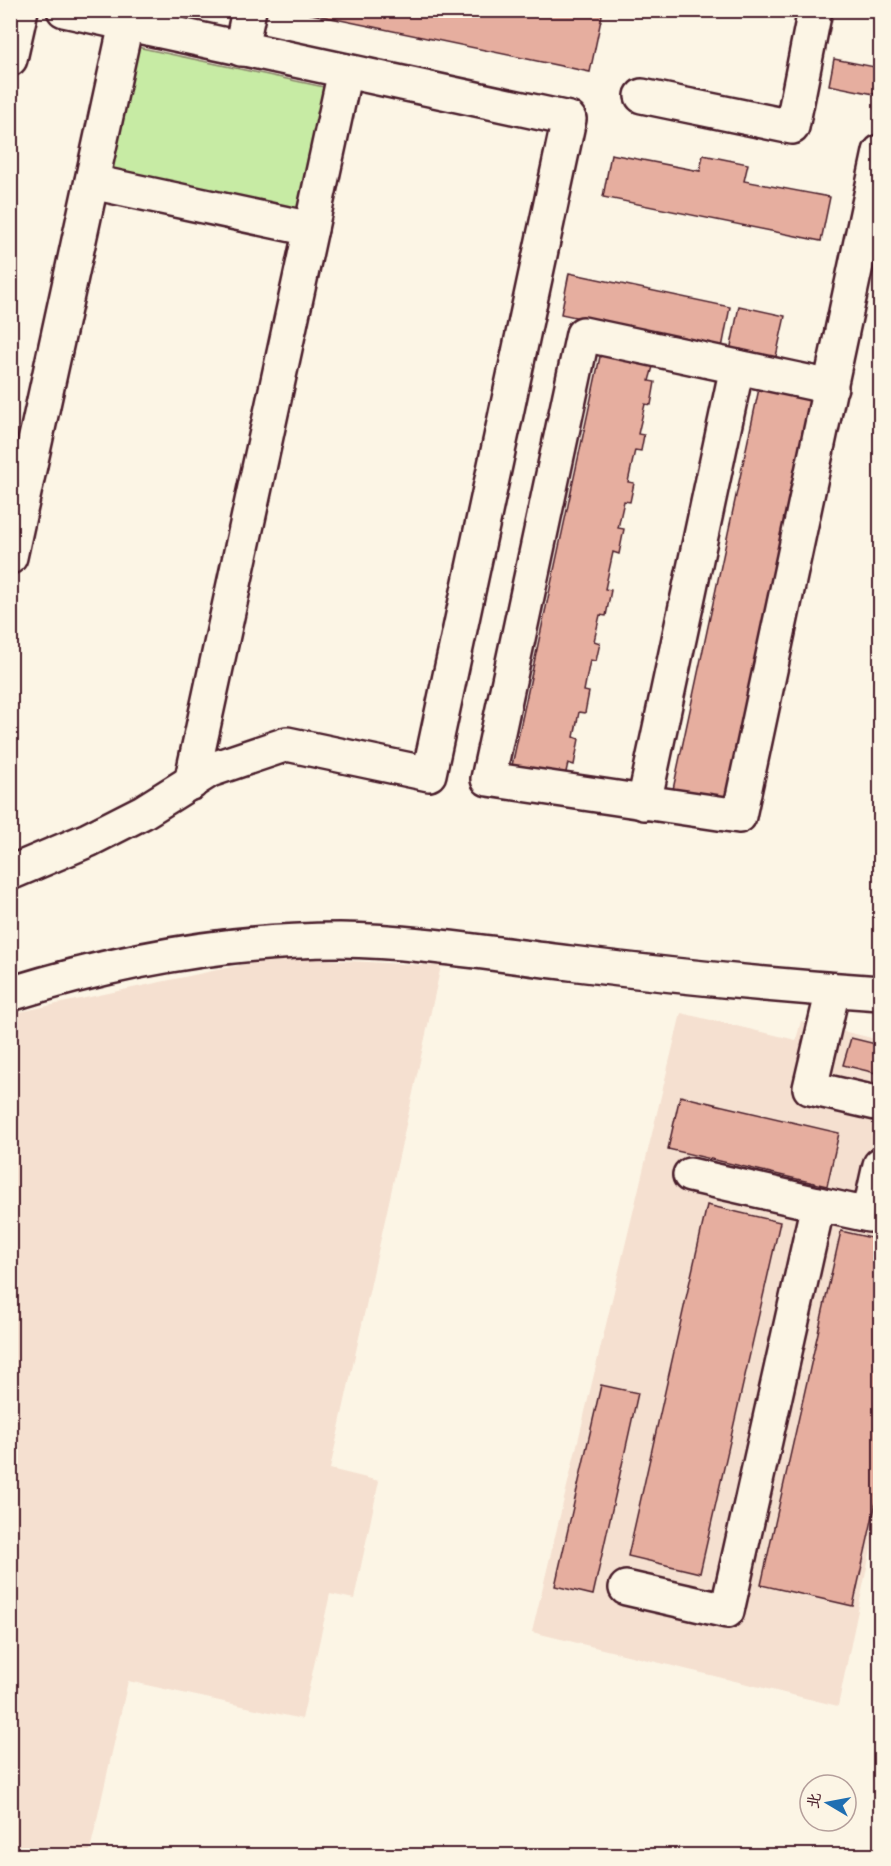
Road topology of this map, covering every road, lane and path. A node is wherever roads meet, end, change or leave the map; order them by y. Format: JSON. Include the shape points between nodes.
{"nodes":[{"id":1,"x":21,"y":10,"type":"edge"},
{"id":2,"x":64,"y":10,"type":"edge"},
{"id":3,"x":249,"y":10,"type":"edge"},
{"id":4,"x":815,"y":10,"type":"edge"},
{"id":5,"x":126,"y":24,"type":"junction"},
{"id":6,"x":241,"y":49,"type":"junction"},
{"id":7,"x":10,"y":59,"type":"edge"},
{"id":8,"x":345,"y":71,"type":"junction"},
{"id":9,"x":642,"y":96,"type":"dead end"},
{"id":10,"x":880,"y":152,"type":"edge"},
{"id":11,"x":92,"y":182,"type":"junction"},
{"id":12,"x":311,"y":229,"type":"junction"},
{"id":13,"x":737,"y":367,"type":"junction"},
{"id":14,"x":831,"y":387,"type":"junction"},
{"id":15,"x":10,"y":557,"type":"edge"},
{"id":16,"x":191,"y":783,"type":"junction"},
{"id":17,"x":644,"y":803,"type":"junction"},
{"id":18,"x":10,"y":873,"type":"edge"},
{"id":19,"x":833,"y":990,"type":"junction"},
{"id":20,"x":880,"y":993,"type":"edge"},
{"id":21,"x":10,"y":994,"type":"edge"},
{"id":22,"x":880,"y":1104,"type":"edge"},
{"id":23,"x":880,"y":1165,"type":"edge"},
{"id":24,"x":690,"y":1175,"type":"dead end"},
{"id":25,"x":818,"y":1204,"type":"junction"},
{"id":26,"x":626,"y":1588,"type":"dead end"}],
"edges":[{"from":1,"to":7,"type":"street"},
{"from":2,"to":5,"type":"street"},
{"from":3,"to":6,"type":"street"},
{"from":4,"to":9,"type":"street","via":[[792,127]]},
{"from":5,"to":6,"type":"street"},
{"from":5,"to":11,"type":"street"},
{"from":6,"to":8,"type":"street"},
{"from":8,"to":12,"type":"street"},
{"from":8,"to":16,"type":"street","via":[[569,119],[429,774],[287,744],[210,770]]},
{"from":10,"to":14,"type":"street"},
{"from":11,"to":12,"type":"street"},
{"from":11,"to":15,"type":"street"},
{"from":12,"to":16,"type":"street"},
{"from":13,"to":14,"type":"street"},
{"from":13,"to":17,"type":"street"},
{"from":13,"to":17,"type":"street","via":[[583,334],[488,779]]},
{"from":14,"to":17,"type":"street","via":[[739,816]]},
{"from":16,"to":18,"type":"street","via":[[88,840]]},
{"from":19,"to":20,"type":"street"},
{"from":19,"to":21,"type":"street","via":[[432,946],[340,940],[257,944],[145,960]]},
{"from":19,"to":22,"type":"street","via":[[810,1088]]},
{"from":23,"to":25,"type":"street","via":[[869,1215]]},
{"from":24,"to":25,"type":"street"},
{"from":25,"to":26,"type":"street","via":[[727,1611]]}]}
